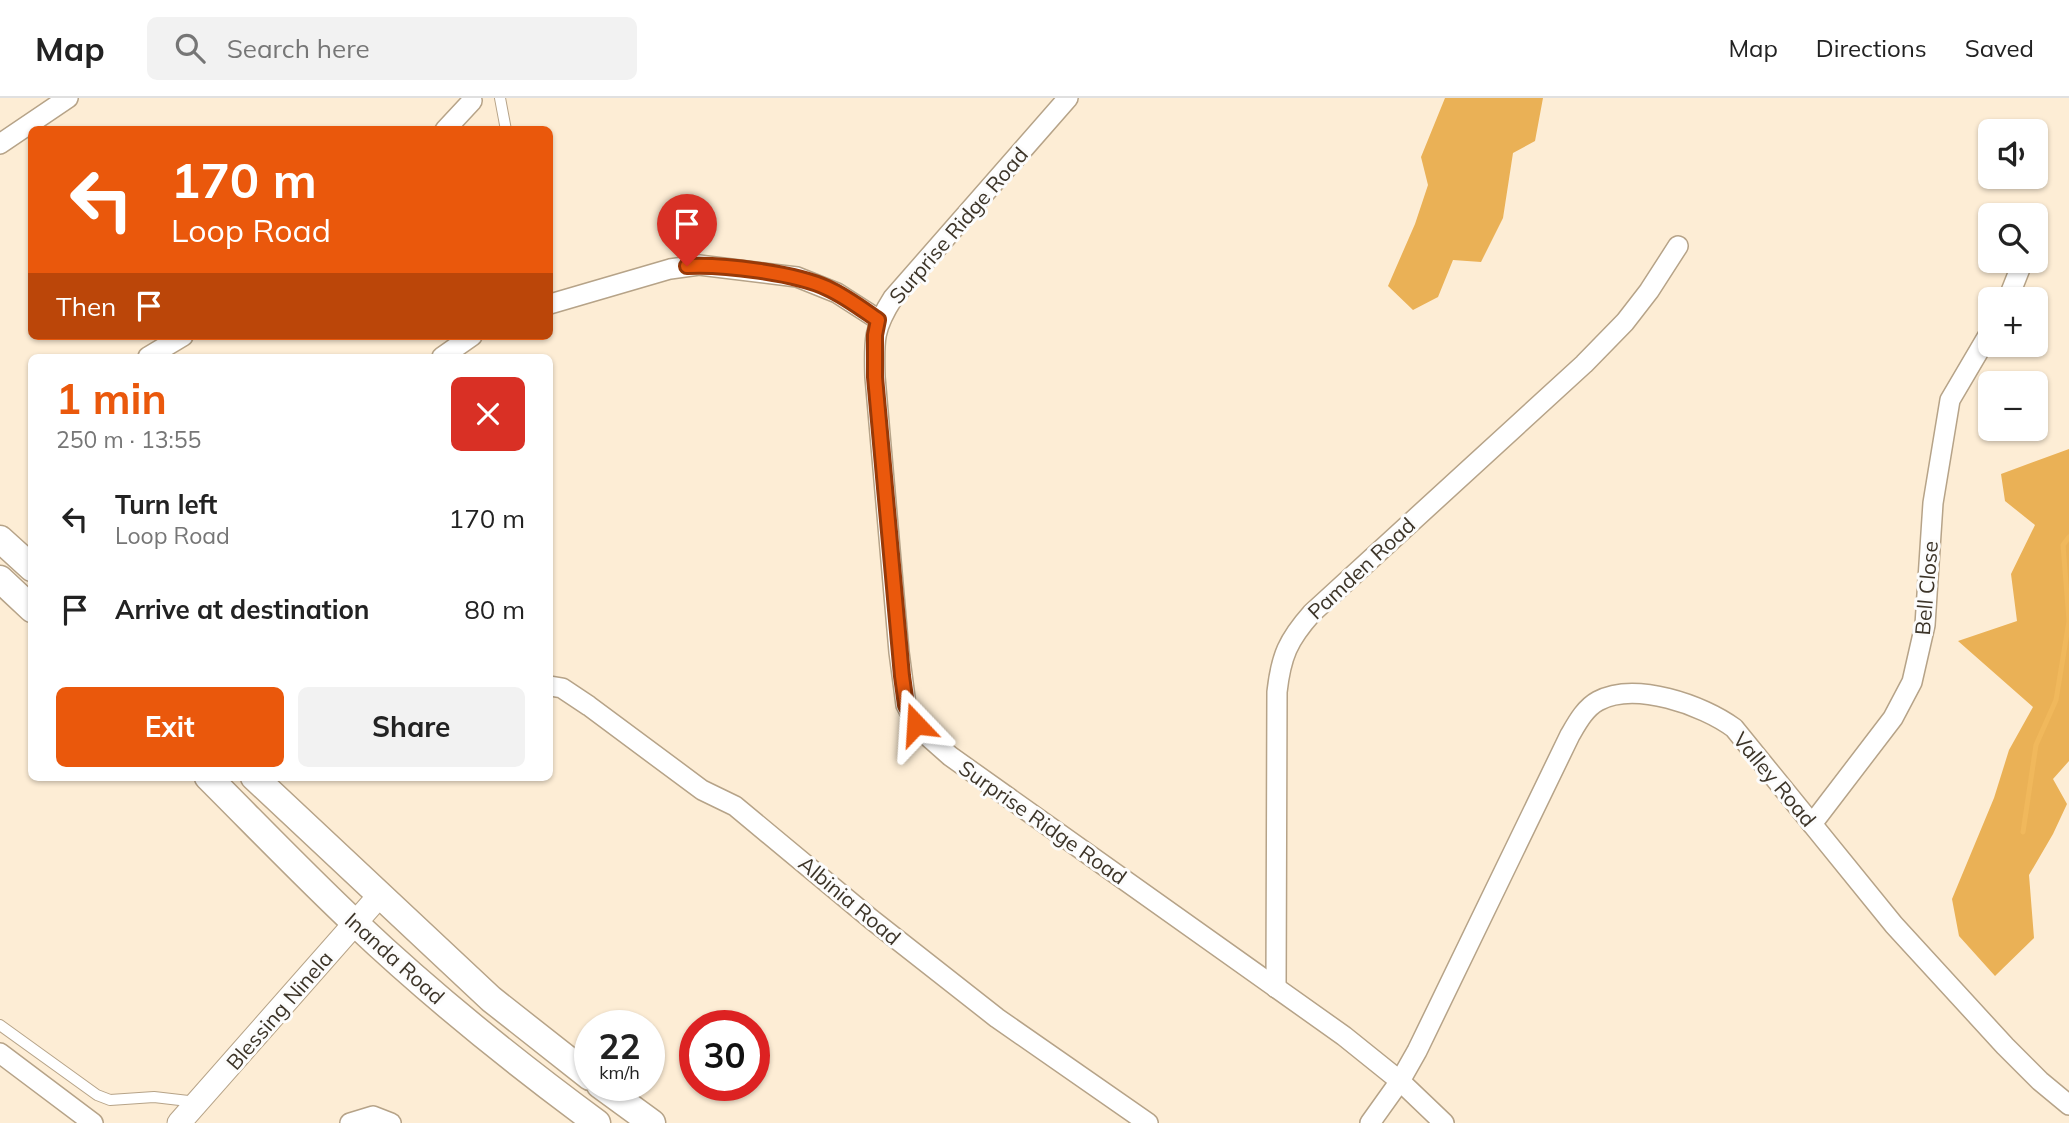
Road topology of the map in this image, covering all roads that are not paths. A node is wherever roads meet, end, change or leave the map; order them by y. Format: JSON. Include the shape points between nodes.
{"nodes":[{"id":1,"x":68,"y":98,"type":"edge"},
{"id":2,"x":500,"y":98,"type":"edge"},
{"id":3,"x":1068,"y":98,"type":"edge"},
{"id":4,"x":472,"y":101,"type":"dead end"},
{"id":5,"x":449,"y":126,"type":"edge"},
{"id":6,"x":505,"y":126,"type":"edge"},
{"id":7,"x":0,"y":144,"type":"edge"},
{"id":8,"x":1678,"y":247,"type":"dead end"},
{"id":9,"x":553,"y":303,"type":"edge"},
{"id":10,"x":878,"y":320,"type":"junction"},
{"id":11,"x":176,"y":340,"type":"edge"},
{"id":12,"x":466,"y":340,"type":"edge"},
{"id":13,"x":1978,"y":352,"type":"edge"},
{"id":14,"x":153,"y":354,"type":"edge"},
{"id":15,"x":446,"y":354,"type":"edge"},
{"id":16,"x":0,"y":540,"type":"edge"},
{"id":17,"x":28,"y":564,"type":"edge"},
{"id":18,"x":0,"y":579,"type":"edge"},
{"id":19,"x":28,"y":605,"type":"edge"},
{"id":20,"x":553,"y":686,"type":"edge"},
{"id":21,"x":212,"y":781,"type":"edge"},
{"id":22,"x":258,"y":781,"type":"edge"},
{"id":23,"x":1812,"y":824,"type":"junction"},
{"id":24,"x":379,"y":896,"type":"junction"},
{"id":25,"x":355,"y":923,"type":"junction"},
{"id":26,"x":1276,"y":988,"type":"junction"},
{"id":27,"x":519,"y":1023,"type":"junction"},
{"id":28,"x":0,"y":1025,"type":"edge"},
{"id":29,"x":0,"y":1053,"type":"edge"},
{"id":30,"x":509,"y":1056,"type":"junction"},
{"id":31,"x":574,"y":1065,"type":"edge"},
{"id":32,"x":1400,"y":1081,"type":"junction"},
{"id":33,"x":622,"y":1101,"type":"edge"},
{"id":34,"x":198,"y":1102,"type":"junction"},
{"id":35,"x":2069,"y":1105,"type":"edge"},
{"id":36,"x":93,"y":1123,"type":"edge"},
{"id":37,"x":179,"y":1123,"type":"edge"},
{"id":38,"x":350,"y":1123,"type":"edge"},
{"id":39,"x":391,"y":1123,"type":"edge"},
{"id":40,"x":597,"y":1123,"type":"edge"},
{"id":41,"x":652,"y":1123,"type":"edge"},
{"id":42,"x":1148,"y":1123,"type":"edge"},
{"id":43,"x":1370,"y":1123,"type":"edge"},
{"id":44,"x":1444,"y":1123,"type":"edge"}],
"edges":[{"from":1,"to":7,"type":"street"},
{"from":2,"to":6,"type":"lane"},
{"from":3,"to":10,"type":"street","name":"Surprise Ridge Road"},
{"from":4,"to":5,"type":"street"},
{"from":8,"to":26,"type":"street","name":"Pamden Road","via":[[1625,322],[1584,364],[1312,612],[1291,639],[1277,692]]},
{"from":9,"to":10,"type":"street","via":[[699,265],[797,277],[837,293]]},
{"from":10,"to":26,"type":"street","name":"Surprise Ridge Road","via":[[875,377],[900,652],[906,705],[916,724],[950,756]]},
{"from":11,"to":14,"type":"street"},
{"from":12,"to":15,"type":"street"},
{"from":13,"to":23,"type":"street","name":"Bell Close","via":[[1950,400],[1933,503],[1925,625],[1912,682],[1893,719]]},
{"from":16,"to":17,"type":"main road"},
{"from":18,"to":19,"type":"main road"},
{"from":20,"to":42,"type":"street","name":"Albinia Road","via":[[589,706],[702,790],[735,806],[997,1018]]},
{"from":21,"to":25,"type":"main road","name":"Inanda Road"},
{"from":22,"to":24,"type":"main road","name":"Inanda Road"},
{"from":23,"to":32,"type":"street","name":"Valley Road","via":[[1749,745],[1719,718],[1685,704],[1642,695],[1618,695],[1596,702],[1570,735]]},
{"from":23,"to":35,"type":"street","name":"Valley Road","via":[[1949,986]]},
{"from":24,"to":25,"type":"street","name":"Blessing Ninela"},
{"from":24,"to":27,"type":"main road","name":"Inanda Road"},
{"from":25,"to":30,"type":"main road","name":"Inanda Road"},
{"from":25,"to":34,"type":"street","name":"Blessing Ninela"},
{"from":26,"to":32,"type":"street","name":"Surprise Ridge Road"},
{"from":27,"to":30,"type":"main road"},
{"from":27,"to":31,"type":"main road","name":"Inanda Road"},
{"from":28,"to":34,"type":"lane","via":[[97,1095],[110,1100],[154,1097]]},
{"from":29,"to":36,"type":"street"},
{"from":30,"to":40,"type":"main road","name":"Inanda Road"},
{"from":32,"to":43,"type":"street","name":"Valley Road"},
{"from":32,"to":44,"type":"street","name":"Surprise Ridge Road"},
{"from":33,"to":41,"type":"main road"},
{"from":34,"to":37,"type":"street","name":"Blessing Ninela"},
{"from":38,"to":39,"type":"street","via":[[373,1116]]}]}
